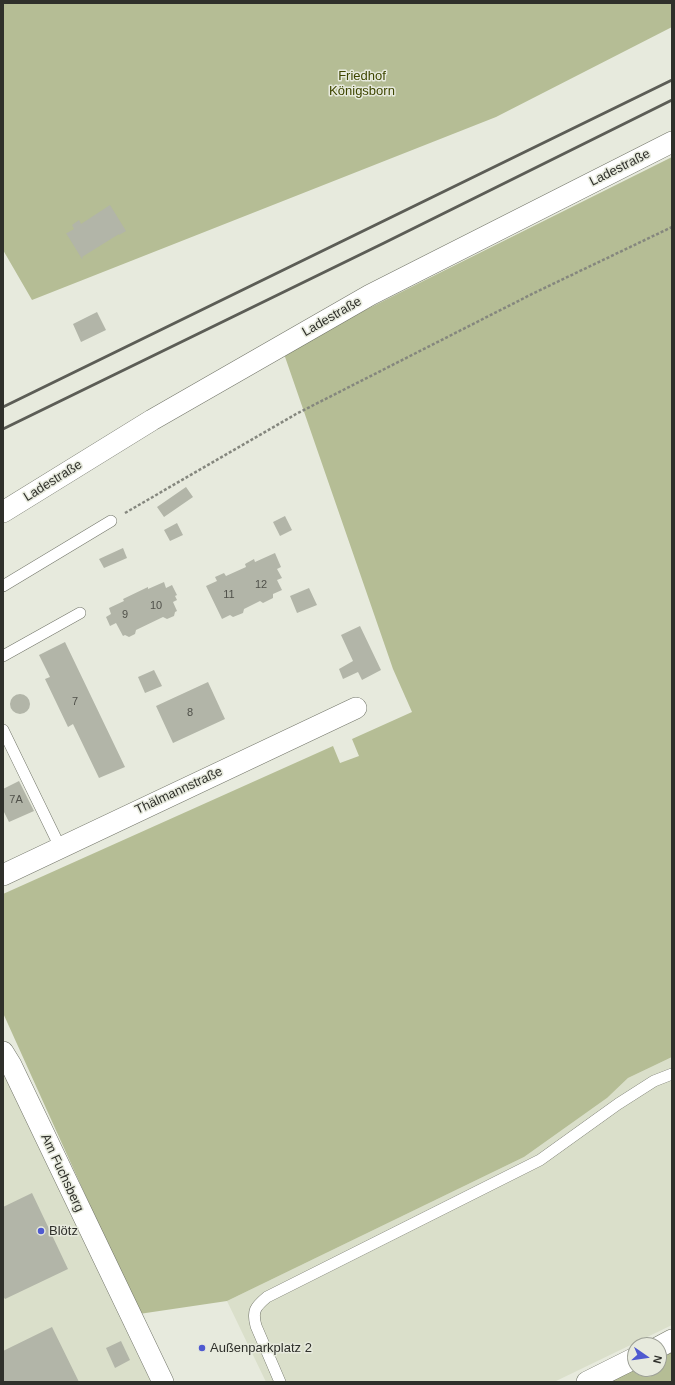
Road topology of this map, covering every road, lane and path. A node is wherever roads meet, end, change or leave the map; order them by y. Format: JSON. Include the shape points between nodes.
{"nodes":[{"id":1,"x":672,"y":142,"type":"edge"},
{"id":2,"x":672,"y":227,"type":"edge"},
{"id":3,"x":3,"y":512,"type":"edge"},
{"id":4,"x":111,"y":521,"type":"joint"},
{"id":5,"x":3,"y":586,"type":"edge"},
{"id":6,"x":80,"y":613,"type":"dead end"},
{"id":7,"x":3,"y":656,"type":"edge"},
{"id":8,"x":356,"y":708,"type":"dead end"},
{"id":9,"x":3,"y":730,"type":"edge"},
{"id":10,"x":60,"y":847,"type":"junction"},
{"id":11,"x":3,"y":875,"type":"edge"},
{"id":12,"x":3,"y":1052,"type":"edge"},
{"id":13,"x":672,"y":1074,"type":"edge"},
{"id":14,"x":627,"y":1362,"type":"edge"},
{"id":15,"x":163,"y":1382,"type":"edge"},
{"id":16,"x":280,"y":1382,"type":"edge"},
{"id":17,"x":587,"y":1382,"type":"edge"}],
"edges":[{"from":1,"to":3,"type":"street","name":"Ladestraße","via":[[370,295],[152,420]]},
{"from":2,"to":4,"type":"path","via":[[534,293],[296,414]]},
{"from":4,"to":5,"type":"lane"},
{"from":6,"to":7,"type":"lane"},
{"from":8,"to":10,"type":"street","name":"Thälmannstraße"},
{"from":9,"to":10,"type":"lane"},
{"from":10,"to":11,"type":"street","name":"Thälmannstraße"},
{"from":12,"to":15,"type":"street","name":"Am Fuchsberg"},
{"from":13,"to":16,"type":"lane","via":[[654,1081],[618,1104],[540,1160],[267,1297],[254,1311],[253,1317]]},
{"from":14,"to":17,"type":"street"}]}
